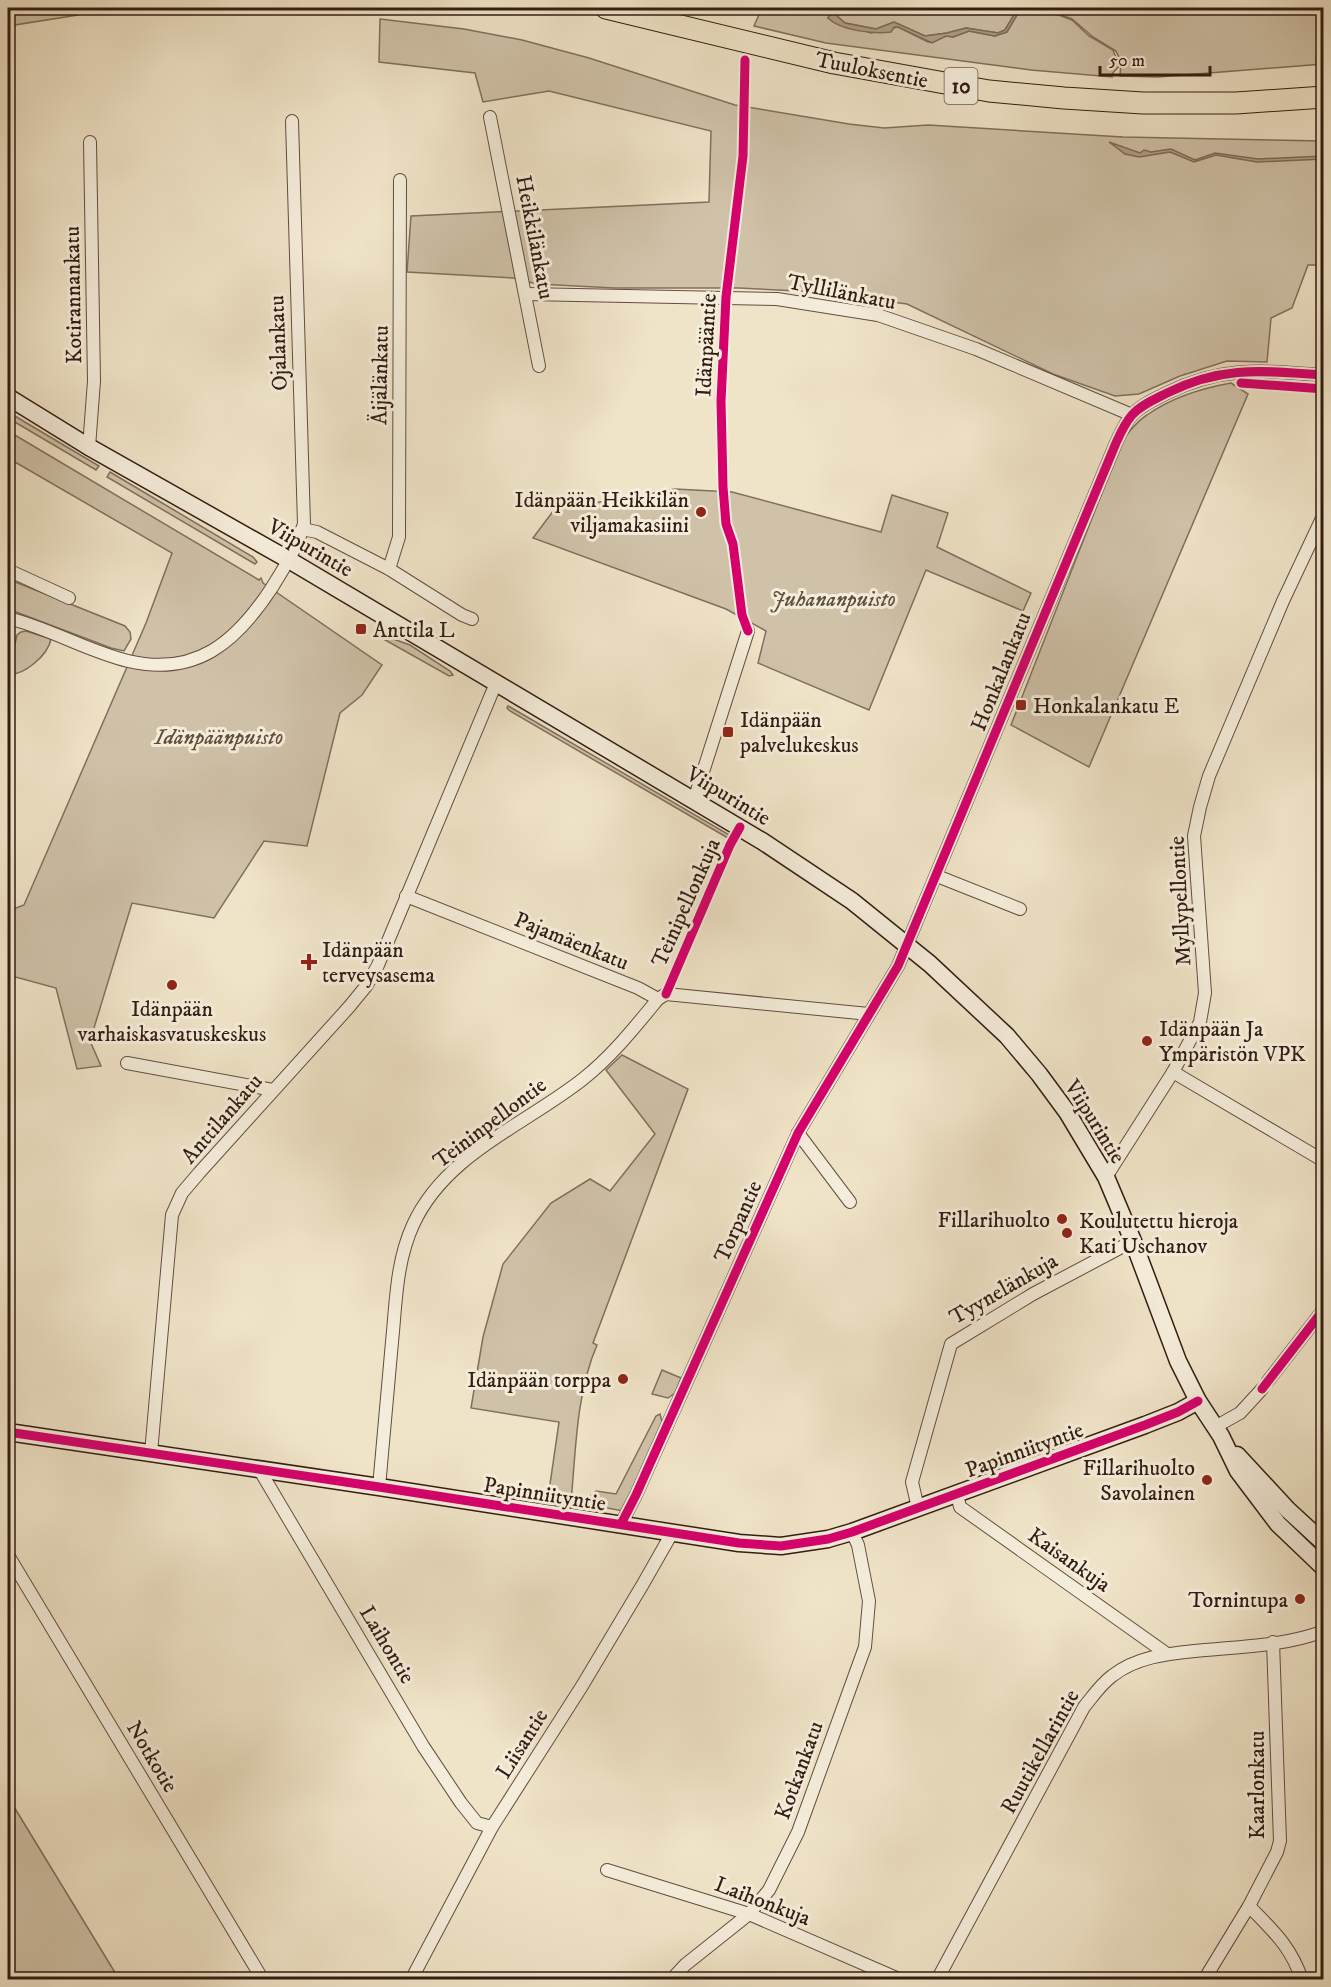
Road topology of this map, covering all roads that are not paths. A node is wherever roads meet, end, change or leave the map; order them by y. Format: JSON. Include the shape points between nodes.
{"nodes":[{"id":1,"x":606,"y":8,"type":"edge"},
{"id":2,"x":1323,"y":97,"type":"edge"},
{"id":3,"x":490,"y":117,"type":"dead end"},
{"id":4,"x":292,"y":121,"type":"dead end"},
{"id":5,"x":90,"y":142,"type":"dead end"},
{"id":6,"x":400,"y":180,"type":"dead end"},
{"id":7,"x":526,"y":294,"type":"junction"},
{"id":8,"x":539,"y":366,"type":"dead end"},
{"id":9,"x":1323,"y":375,"type":"edge"},
{"id":10,"x":8,"y":397,"type":"edge"},
{"id":11,"x":1132,"y":415,"type":"junction"},
{"id":12,"x":89,"y":447,"type":"junction"},
{"id":13,"x":1323,"y":514,"type":"edge"},
{"id":14,"x":302,"y":529,"type":"junction"},
{"id":15,"x":289,"y":560,"type":"junction"},
{"id":16,"x":389,"y":569,"type":"junction"},
{"id":17,"x":8,"y":570,"type":"edge"},
{"id":18,"x":69,"y":598,"type":"dead end"},
{"id":19,"x":8,"y":618,"type":"edge"},
{"id":20,"x":472,"y":618,"type":"dead end"},
{"id":21,"x":748,"y":631,"type":"dead end"},
{"id":22,"x":496,"y":683,"type":"junction"},
{"id":23,"x":694,"y":800,"type":"junction"},
{"id":24,"x":937,"y":876,"type":"junction"},
{"id":25,"x":406,"y":896,"type":"junction"},
{"id":26,"x":1020,"y":909,"type":"dead end"},
{"id":27,"x":906,"y":944,"type":"junction"},
{"id":28,"x":658,"y":999,"type":"junction"},
{"id":29,"x":869,"y":1014,"type":"junction"},
{"id":30,"x":128,"y":1063,"type":"dead end"},
{"id":31,"x":1173,"y":1072,"type":"junction"},
{"id":32,"x":273,"y":1090,"type":"junction"},
{"id":33,"x":798,"y":1133,"type":"junction"},
{"id":34,"x":1323,"y":1161,"type":"edge"},
{"id":35,"x":1106,"y":1177,"type":"junction"},
{"id":36,"x":850,"y":1202,"type":"dead end"},
{"id":37,"x":1133,"y":1240,"type":"junction"},
{"id":38,"x":1323,"y":1309,"type":"edge"},
{"id":39,"x":1198,"y":1401,"type":"junction"},
{"id":40,"x":8,"y":1432,"type":"edge"},
{"id":41,"x":1218,"y":1432,"type":"junction"},
{"id":42,"x":151,"y":1453,"type":"junction"},
{"id":43,"x":259,"y":1469,"type":"junction"},
{"id":44,"x":379,"y":1487,"type":"junction"},
{"id":45,"x":957,"y":1494,"type":"junction"},
{"id":46,"x":918,"y":1508,"type":"junction"},
{"id":47,"x":621,"y":1524,"type":"junction"},
{"id":48,"x":852,"y":1532,"type":"junction"},
{"id":49,"x":672,"y":1533,"type":"junction"},
{"id":50,"x":1323,"y":1543,"type":"edge"},
{"id":51,"x":8,"y":1555,"type":"edge"},
{"id":52,"x":1323,"y":1568,"type":"edge"},
{"id":53,"x":1323,"y":1631,"type":"edge"},
{"id":54,"x":1274,"y":1642,"type":"junction"},
{"id":55,"x":1167,"y":1653,"type":"junction"},
{"id":56,"x":492,"y":1827,"type":"junction"},
{"id":57,"x":607,"y":1870,"type":"dead end"},
{"id":58,"x":1249,"y":1906,"type":"junction"},
{"id":59,"x":749,"y":1914,"type":"junction"},
{"id":60,"x":263,"y":1980,"type":"edge"},
{"id":61,"x":411,"y":1980,"type":"edge"},
{"id":62,"x":671,"y":1980,"type":"edge"},
{"id":63,"x":901,"y":1980,"type":"edge"},
{"id":64,"x":937,"y":1980,"type":"edge"},
{"id":65,"x":1204,"y":1980,"type":"edge"},
{"id":66,"x":1302,"y":1980,"type":"edge"}],
"edges":[{"from":1,"to":2,"type":"highway","name":"Tuuloksentie","number":"10","via":[[834,63],[989,91],[1143,103],[1236,103]]},
{"from":3,"to":7,"type":"street","name":"Heikkilänkatu"},
{"from":4,"to":14,"type":"street","name":"Ojalankatu"},
{"from":5,"to":12,"type":"street","name":"Kotirannankatu","via":[[94,381]]},
{"from":6,"to":16,"type":"street","name":"Äijälänkatu","via":[[399,537]]},
{"from":7,"to":8,"type":"street","name":"Heikkilänkatu"},
{"from":7,"to":11,"type":"street","name":"Tyllilänkatu","via":[[777,299],[878,315],[976,349]]},
{"from":9,"to":11,"type":"street","via":[[1244,371],[1215,375],[1180,386]]},
{"from":10,"to":12,"type":"main road","name":"Viipurintie"},
{"from":11,"to":24,"type":"street","name":"Honkalankatu","via":[[1116,443]]},
{"from":12,"to":15,"type":"main road","name":"Viipurintie"},
{"from":13,"to":31,"type":"street","name":"Myllypellontie","via":[[1282,601],[1209,776],[1200,807],[1194,836],[1205,993],[1200,1022]]},
{"from":14,"to":15,"type":"street","name":"Ojalankatu"},
{"from":14,"to":16,"type":"street","via":[[317,532]]},
{"from":15,"to":19,"type":"street","name":"Ojalankatu","via":[[258,609],[236,634],[212,652],[183,663],[152,665],[127,661]]},
{"from":15,"to":22,"type":"main road","name":"Viipurintie"},
{"from":16,"to":20,"type":"street"},
{"from":17,"to":18,"type":"street"},
{"from":21,"to":23,"type":"street"},
{"from":22,"to":23,"type":"main road","name":"Viipurintie"},
{"from":22,"to":25,"type":"street","name":"Anttilankatu"},
{"from":23,"to":27,"type":"main road","name":"Viipurintie","via":[[810,872]]},
{"from":24,"to":26,"type":"street"},
{"from":24,"to":27,"type":"street","name":"Honkalankatu"},
{"from":25,"to":28,"type":"street","name":"Pajamäenkatu"},
{"from":25,"to":32,"type":"street","name":"Anttilankatu","via":[[367,985]]},
{"from":27,"to":29,"type":"street","name":"Torpantie","via":[[898,966]]},
{"from":27,"to":35,"type":"main road","name":"Viipurintie","via":[[1018,1048],[1067,1112]]},
{"from":28,"to":29,"type":"street","via":[[666,993]]},
{"from":28,"to":44,"type":"street","name":"Teininpellontie","via":[[625,1039],[584,1078],[454,1169],[420,1212],[399,1266]]},
{"from":29,"to":33,"type":"street","name":"Torpantie"},
{"from":30,"to":32,"type":"street"},
{"from":31,"to":34,"type":"street"},
{"from":31,"to":35,"type":"street","name":"Myllypellontie"},
{"from":32,"to":42,"type":"street","name":"Anttilankatu","via":[[182,1194],[172,1215]]},
{"from":33,"to":36,"type":"street"},
{"from":33,"to":47,"type":"street","name":"Torpantie"},
{"from":35,"to":37,"type":"main road","name":"Viipurintie"},
{"from":37,"to":39,"type":"main road","name":"Viipurintie","via":[[1178,1361]]},
{"from":37,"to":46,"type":"street","name":"Tyynelänkuja","via":[[951,1344],[912,1482]]},
{"from":38,"to":41,"type":"street","via":[[1265,1385]]},
{"from":39,"to":41,"type":"main road","name":"Viipurintie"},
{"from":39,"to":45,"type":"main road","name":"Papinniityntie","via":[[1145,1425]]},
{"from":40,"to":42,"type":"main road","name":"Papinniityntie"},
{"from":41,"to":50,"type":"main road","name":"Viipurintie"},
{"from":41,"to":52,"type":"main road","name":"Viipurintie","via":[[1238,1471],[1278,1524]]},
{"from":42,"to":43,"type":"main road","name":"Papinniityntie"},
{"from":43,"to":44,"type":"main road","name":"Papinniityntie"},
{"from":43,"to":56,"type":"street","name":"Laihontie","via":[[454,1794],[477,1823]]},
{"from":44,"to":47,"type":"main road","name":"Papinniityntie"},
{"from":45,"to":46,"type":"main road","name":"Papinniityntie"},
{"from":45,"to":55,"type":"street","name":"Kaisankuja","via":[[960,1507]]},
{"from":46,"to":48,"type":"main road","name":"Papinniityntie"},
{"from":47,"to":49,"type":"main road","name":"Papinniityntie"},
{"from":48,"to":49,"type":"main road","name":"Papinniityntie","via":[[781,1546]]},
{"from":48,"to":59,"type":"street","name":"Kotkankatu","via":[[869,1601],[865,1647],[798,1832],[769,1890]]},
{"from":49,"to":56,"type":"street","name":"Liisantie","via":[[582,1686]]},
{"from":51,"to":60,"type":"street","name":"Notkotie"},
{"from":53,"to":54,"type":"street","name":"Ruutikellarintie"},
{"from":54,"to":55,"type":"street","name":"Ruutikellarintie"},
{"from":54,"to":58,"type":"street","name":"Kaarlonkatu","via":[[1280,1841]]},
{"from":55,"to":64,"type":"street","name":"Ruutikellarintie","via":[[1113,1674],[1084,1707]]},
{"from":56,"to":61,"type":"street","name":"Liisantie"},
{"from":57,"to":59,"type":"street","name":"Laihonkuja"},
{"from":58,"to":65,"type":"street","name":"Kaarlonkatu"},
{"from":58,"to":66,"type":"street","via":[[1280,1937]]},
{"from":59,"to":62,"type":"street","name":"Kotkankatu"},
{"from":59,"to":63,"type":"street","name":"Laihonkuja"}]}
